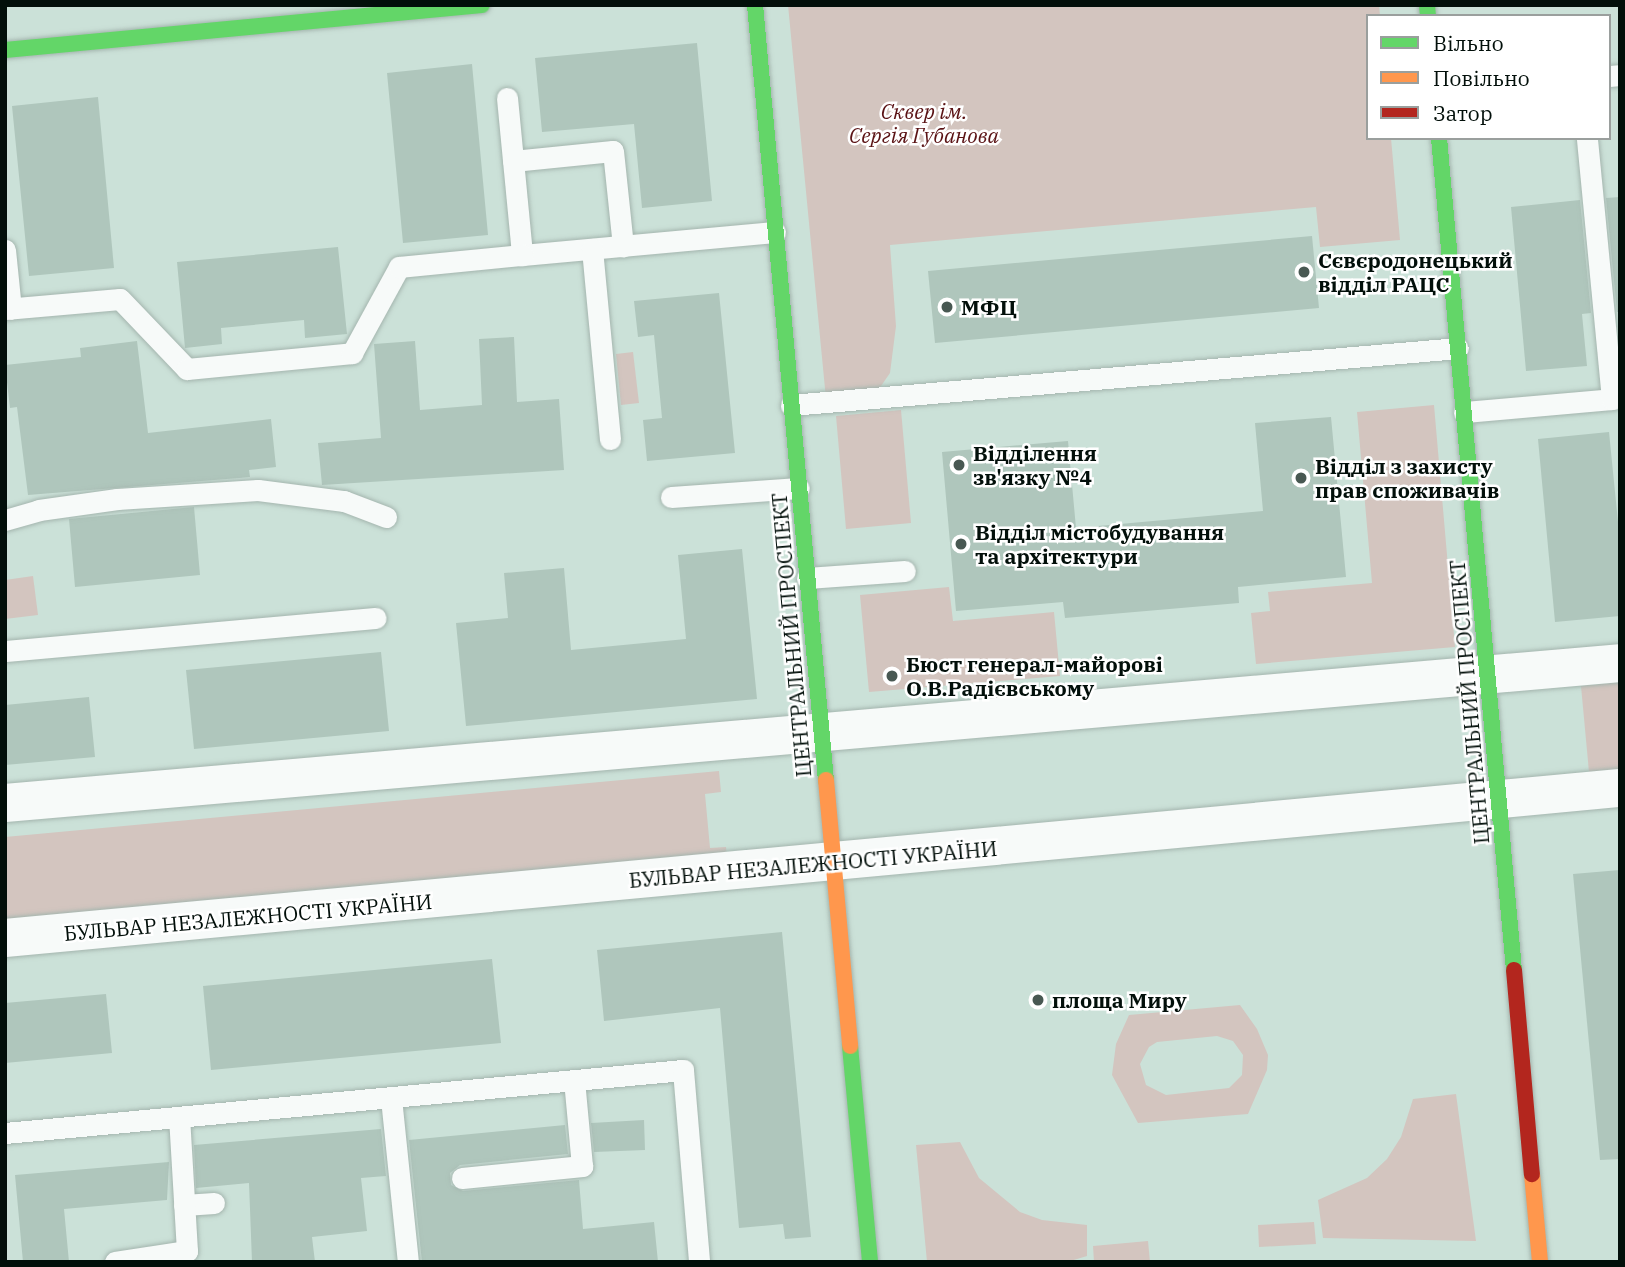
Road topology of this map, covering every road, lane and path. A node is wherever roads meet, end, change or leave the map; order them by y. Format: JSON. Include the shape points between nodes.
{"nodes":[{"id":1,"x":482,"y":5,"type":"edge"},
{"id":2,"x":755,"y":5,"type":"edge"},
{"id":3,"x":5,"y":50,"type":"edge"},
{"id":4,"x":507,"y":98,"type":"dead end"},
{"id":5,"x":1439,"y":140,"type":"edge"},
{"id":6,"x":1587,"y":140,"type":"edge"},
{"id":7,"x":513,"y":161,"type":"junction"},
{"id":8,"x":775,"y":232,"type":"junction"},
{"id":9,"x":624,"y":246,"type":"junction"},
{"id":10,"x":592,"y":249,"type":"junction"},
{"id":11,"x":5,"y":250,"type":"edge"},
{"id":12,"x":522,"y":255,"type":"junction"},
{"id":13,"x":8,"y":309,"type":"edge"},
{"id":14,"x":1458,"y":348,"type":"junction"},
{"id":15,"x":1617,"y":401,"type":"edge"},
{"id":16,"x":791,"y":405,"type":"junction"},
{"id":17,"x":1464,"y":412,"type":"junction"},
{"id":18,"x":610,"y":439,"type":"dead end"},
{"id":19,"x":799,"y":488,"type":"junction"},
{"id":20,"x":671,"y":497,"type":"dead end"},
{"id":21,"x":386,"y":517,"type":"dead end"},
{"id":22,"x":5,"y":520,"type":"edge"},
{"id":23,"x":905,"y":571,"type":"dead end"},
{"id":24,"x":807,"y":578,"type":"junction"},
{"id":25,"x":376,"y":618,"type":"dead end"},
{"id":26,"x":5,"y":651,"type":"edge"},
{"id":27,"x":1620,"y":663,"type":"edge"},
{"id":28,"x":1488,"y":673,"type":"junction"},
{"id":29,"x":821,"y":730,"type":"junction"},
{"id":30,"x":1620,"y":788,"type":"edge"},
{"id":31,"x":1499,"y":799,"type":"junction"},
{"id":32,"x":5,"y":803,"type":"edge"},
{"id":33,"x":833,"y":861,"type":"junction"},
{"id":34,"x":5,"y":939,"type":"edge"},
{"id":35,"x":574,"y":1080,"type":"junction"},
{"id":36,"x":391,"y":1098,"type":"junction"},
{"id":37,"x":179,"y":1117,"type":"junction"},
{"id":38,"x":5,"y":1133,"type":"edge"},
{"id":39,"x":462,"y":1178,"type":"dead end"},
{"id":40,"x":214,"y":1203,"type":"dead end"},
{"id":41,"x":184,"y":1205,"type":"junction"},
{"id":42,"x":115,"y":1262,"type":"edge"},
{"id":43,"x":408,"y":1262,"type":"edge"},
{"id":44,"x":699,"y":1262,"type":"edge"},
{"id":45,"x":870,"y":1262,"type":"edge"},
{"id":46,"x":1540,"y":1262,"type":"edge"}],
"edges":[{"from":1,"to":3,"type":"street"},
{"from":2,"to":8,"type":"street","name":"ЦЕНТРАЛЬНИЙ ПРОСПЕКТ"},
{"from":4,"to":7,"type":"lane"},
{"from":5,"to":14,"type":"street","name":"ЦЕНТРАЛЬНИЙ ПРОСПЕКТ"},
{"from":6,"to":15,"type":"lane"},
{"from":7,"to":9,"type":"lane","via":[[614,151]]},
{"from":7,"to":12,"type":"lane"},
{"from":8,"to":9,"type":"lane"},
{"from":8,"to":16,"type":"street","name":"ЦЕНТРАЛЬНИЙ ПРОСПЕКТ"},
{"from":9,"to":10,"type":"lane"},
{"from":10,"to":12,"type":"lane"},
{"from":10,"to":18,"type":"lane"},
{"from":11,"to":13,"type":"lane"},
{"from":12,"to":13,"type":"lane","via":[[399,267],[352,354],[187,369],[120,299]]},
{"from":14,"to":16,"type":"lane"},
{"from":14,"to":17,"type":"street","name":"ЦЕНТРАЛЬНИЙ ПРОСПЕКТ"},
{"from":15,"to":17,"type":"lane"},
{"from":16,"to":19,"type":"street","name":"ЦЕНТРАЛЬНИЙ ПРОСПЕКТ"},
{"from":17,"to":28,"type":"street","name":"ЦЕНТРАЛЬНИЙ ПРОСПЕКТ"},
{"from":19,"to":20,"type":"lane"},
{"from":19,"to":24,"type":"street","name":"ЦЕНТРАЛЬНИЙ ПРОСПЕКТ"},
{"from":21,"to":22,"type":"lane","via":[[344,501],[258,490],[117,499],[39,510]]},
{"from":23,"to":24,"type":"lane"},
{"from":24,"to":29,"type":"street","name":"ЦЕНТРАЛЬНИЙ ПРОСПЕКТ"},
{"from":25,"to":26,"type":"lane"},
{"from":27,"to":28,"type":"street"},
{"from":28,"to":29,"type":"street"},
{"from":28,"to":31,"type":"street","name":"ЦЕНТРАЛЬНИЙ ПРОСПЕКТ"},
{"from":29,"to":32,"type":"street"},
{"from":29,"to":33,"type":"street","name":"ЦЕНТРАЛЬНИЙ ПРОСПЕКТ"},
{"from":30,"to":31,"type":"street","name":"БУЛЬВАР НЕЗАЛЕЖНОСТІ УКРАЇНИ"},
{"from":31,"to":33,"type":"street","name":"БУЛЬВАР НЕЗАЛЕЖНОСТІ УКРАЇНИ"},
{"from":31,"to":46,"type":"street","name":"ЦЕНТРАЛЬНИЙ ПРОСПЕКТ"},
{"from":33,"to":34,"type":"street","name":"БУЛЬВАР НЕЗАЛЕЖНОСТІ УКРАЇНИ"},
{"from":33,"to":45,"type":"street","name":"ЦЕНТРАЛЬНИЙ ПРОСПЕКТ"},
{"from":35,"to":36,"type":"lane"},
{"from":35,"to":39,"type":"lane","via":[[582,1166]]},
{"from":35,"to":44,"type":"lane","via":[[683,1070]]},
{"from":36,"to":37,"type":"lane"},
{"from":36,"to":43,"type":"lane"},
{"from":37,"to":38,"type":"lane"},
{"from":37,"to":41,"type":"lane"},
{"from":40,"to":41,"type":"lane"},
{"from":41,"to":42,"type":"lane","via":[[187,1251]]}]}
